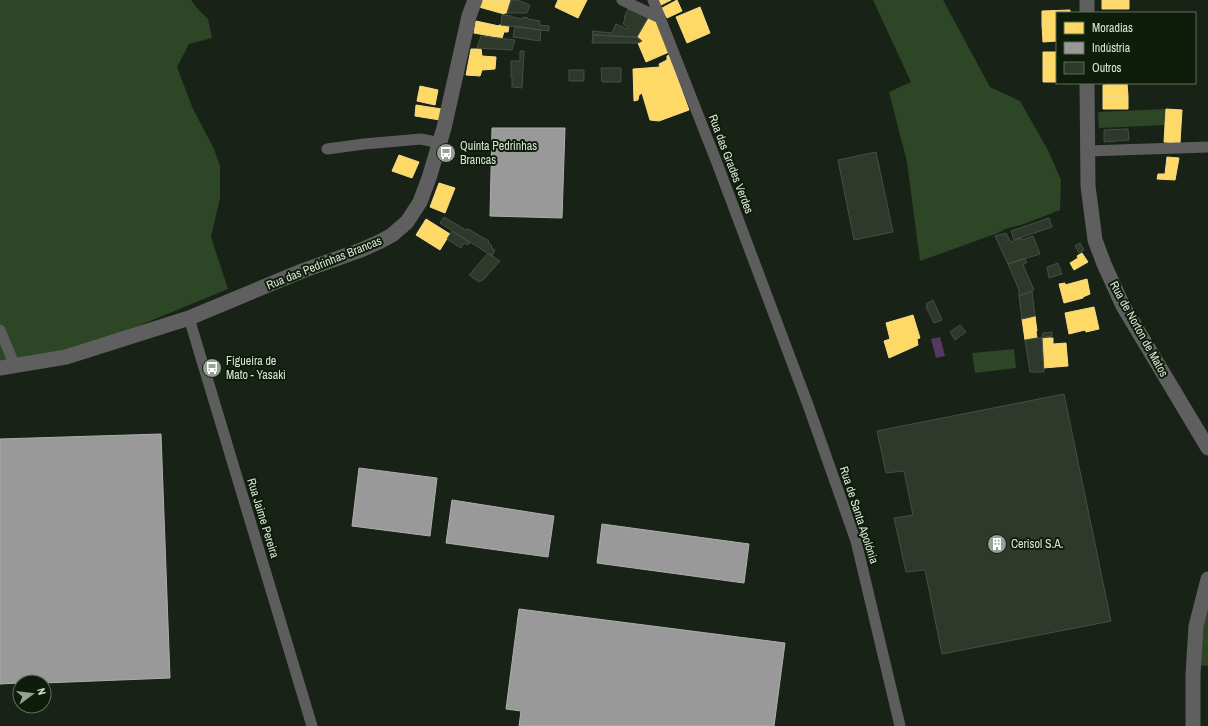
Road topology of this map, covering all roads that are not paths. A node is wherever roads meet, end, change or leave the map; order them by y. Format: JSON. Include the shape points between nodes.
{"nodes":[{"id":1,"x":475,"y":0,"type":"edge"},
{"id":2,"x":622,"y":0,"type":"edge"},
{"id":3,"x":653,"y":0,"type":"edge"},
{"id":4,"x":1087,"y":0,"type":"edge"},
{"id":5,"x":1087,"y":12,"type":"edge"},
{"id":6,"x":660,"y":18,"type":"junction"},
{"id":7,"x":1087,"y":84,"type":"edge"},
{"id":8,"x":440,"y":143,"type":"junction"},
{"id":9,"x":1208,"y":147,"type":"edge"},
{"id":10,"x":327,"y":149,"type":"dead end"},
{"id":11,"x":1088,"y":151,"type":"junction"},
{"id":12,"x":189,"y":318,"type":"junction"},
{"id":13,"x":0,"y":330,"type":"edge"},
{"id":14,"x":783,"y":339,"type":"joint"},
{"id":15,"x":15,"y":366,"type":"junction"},
{"id":16,"x":0,"y":368,"type":"edge"},
{"id":17,"x":1208,"y":448,"type":"edge"},
{"id":18,"x":1208,"y":579,"type":"edge"},
{"id":19,"x":312,"y":726,"type":"edge"},
{"id":20,"x":900,"y":726,"type":"edge"},
{"id":21,"x":1193,"y":726,"type":"edge"}],
"edges":[{"from":1,"to":8,"type":"street","name":"Rua das Pedrinhas Brancas","via":[[469,16]]},
{"from":2,"to":6,"type":"street"},
{"from":3,"to":6,"type":"street","name":"Rua das Grades Verdes"},
{"from":4,"to":5,"type":"street"},
{"from":6,"to":14,"type":"street","name":"Rua das Grades Verdes"},
{"from":7,"to":11,"type":"street","name":"Rua de Norton de Matos"},
{"from":8,"to":10,"type":"street","via":[[421,139]]},
{"from":8,"to":12,"type":"street","name":"Rua das Pedrinhas Brancas","via":[[420,202],[407,222],[392,235],[361,250],[302,271]]},
{"from":9,"to":11,"type":"street"},
{"from":11,"to":17,"type":"street","name":"Rua de Norton de Matos","via":[[1091,212],[1095,240],[1104,264],[1123,306]]},
{"from":12,"to":15,"type":"street","name":"Rua das Pedrinhas Brancas","via":[[66,357]]},
{"from":12,"to":19,"type":"street","name":"Rua Jaime Pereira"},
{"from":13,"to":15,"type":"street"},
{"from":14,"to":20,"type":"street","name":"Rua de Santa Apolónia","via":[[856,541]]},
{"from":15,"to":16,"type":"street","name":"Rua das Pedrinhas Brancas"},
{"from":18,"to":21,"type":"street","via":[[1196,626]]}]}
